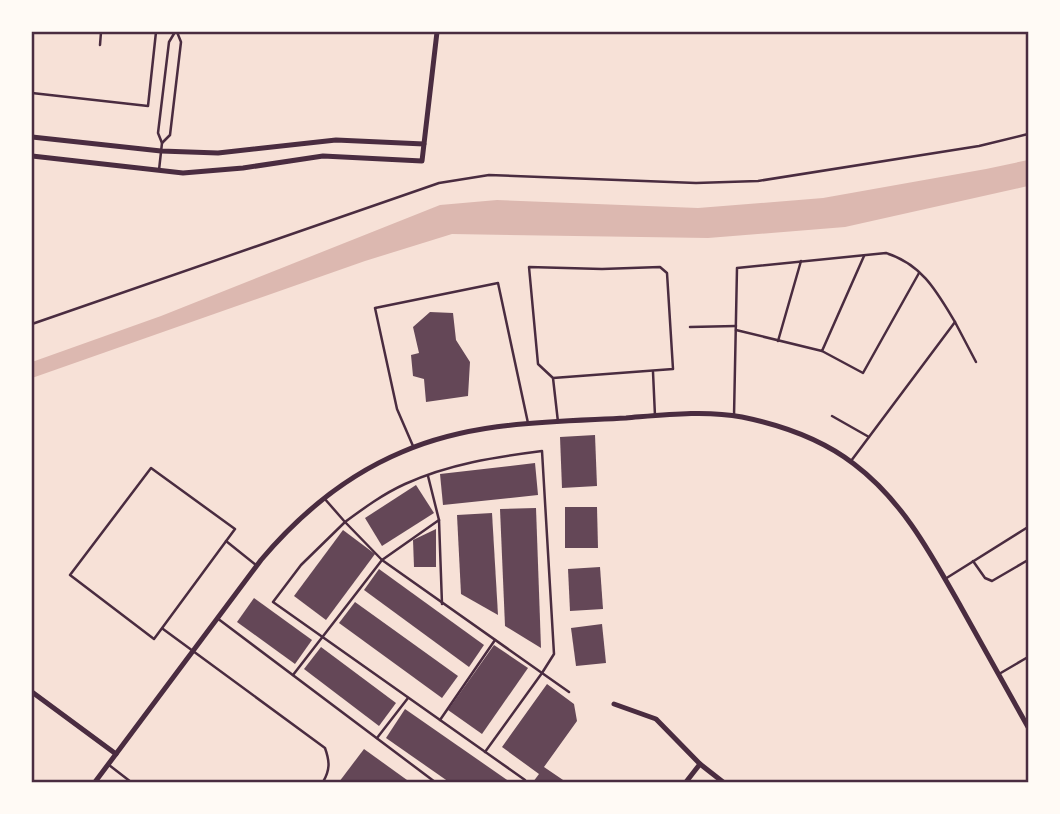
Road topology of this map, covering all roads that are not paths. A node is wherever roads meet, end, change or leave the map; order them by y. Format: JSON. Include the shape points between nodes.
{"nodes":[{"id":1,"x":33,"y":32,"type":"edge"},
{"id":2,"x":101,"y":32,"type":"edge"},
{"id":3,"x":156,"y":32,"type":"edge"},
{"id":4,"x":176,"y":32,"type":"edge"},
{"id":5,"x":437,"y":32,"type":"edge"},
{"id":6,"x":32,"y":37,"type":"edge"},
{"id":7,"x":100,"y":45,"type":"dead end"},
{"id":8,"x":32,"y":93,"type":"edge"},
{"id":9,"x":1028,"y":134,"type":"edge"},
{"id":10,"x":32,"y":137,"type":"edge"},
{"id":11,"x":424,"y":144,"type":"junction"},
{"id":12,"x":162,"y":147,"type":"junction"},
{"id":13,"x":32,"y":156,"type":"edge"},
{"id":14,"x":159,"y":170,"type":"junction"},
{"id":15,"x":864,"y":256,"type":"junction"},
{"id":16,"x":801,"y":261,"type":"junction"},
{"id":17,"x":919,"y":273,"type":"junction"},
{"id":18,"x":956,"y":322,"type":"junction"},
{"id":19,"x":32,"y":324,"type":"edge"},
{"id":20,"x":690,"y":327,"type":"dead end"},
{"id":21,"x":736,"y":328,"type":"junction"},
{"id":22,"x":778,"y":341,"type":"junction"},
{"id":23,"x":822,"y":351,"type":"junction"},
{"id":24,"x":976,"y":362,"type":"dead end"},
{"id":25,"x":653,"y":372,"type":"junction"},
{"id":26,"x":553,"y":378,"type":"junction"},
{"id":27,"x":655,"y":416,"type":"junction"},
{"id":28,"x":734,"y":416,"type":"junction"},
{"id":29,"x":832,"y":416,"type":"dead end"},
{"id":30,"x":558,"y":422,"type":"junction"},
{"id":31,"x":528,"y":423,"type":"junction"},
{"id":32,"x":869,"y":438,"type":"junction"},
{"id":33,"x":414,"y":447,"type":"junction"},
{"id":34,"x":852,"y":461,"type":"junction"},
{"id":35,"x":428,"y":475,"type":"junction"},
{"id":36,"x":324,"y":498,"type":"junction"},
{"id":37,"x":439,"y":520,"type":"junction"},
{"id":38,"x":345,"y":522,"type":"junction"},
{"id":39,"x":1028,"y":527,"type":"edge"},
{"id":40,"x":226,"y":541,"type":"junction"},
{"id":41,"x":382,"y":560,"type":"junction"},
{"id":42,"x":1028,"y":560,"type":"edge"},
{"id":43,"x":973,"y":561,"type":"junction"},
{"id":44,"x":257,"y":566,"type":"junction"},
{"id":45,"x":945,"y":579,"type":"junction"},
{"id":46,"x":442,"y":604,"type":"junction"},
{"id":47,"x":217,"y":618,"type":"junction"},
{"id":48,"x":162,"y":628,"type":"junction"},
{"id":49,"x":322,"y":637,"type":"junction"},
{"id":50,"x":495,"y":640,"type":"junction"},
{"id":51,"x":194,"y":650,"type":"junction"},
{"id":52,"x":1028,"y":657,"type":"edge"},
{"id":53,"x":542,"y":673,"type":"junction"},
{"id":54,"x":999,"y":674,"type":"junction"},
{"id":55,"x":293,"y":675,"type":"junction"},
{"id":56,"x":32,"y":692,"type":"edge"},
{"id":57,"x":569,"y":692,"type":"dead end"},
{"id":58,"x":408,"y":698,"type":"junction"},
{"id":59,"x":614,"y":704,"type":"dead end"},
{"id":60,"x":440,"y":720,"type":"junction"},
{"id":61,"x":1028,"y":727,"type":"edge"},
{"id":62,"x":377,"y":738,"type":"junction"},
{"id":63,"x":485,"y":752,"type":"junction"},
{"id":64,"x":116,"y":754,"type":"junction"},
{"id":65,"x":700,"y":764,"type":"junction"},
{"id":66,"x":108,"y":765,"type":"junction"},
{"id":67,"x":95,"y":782,"type":"edge"},
{"id":68,"x":131,"y":782,"type":"edge"},
{"id":69,"x":323,"y":782,"type":"edge"},
{"id":70,"x":435,"y":782,"type":"edge"},
{"id":71,"x":523,"y":782,"type":"edge"},
{"id":72,"x":686,"y":782,"type":"edge"},
{"id":73,"x":723,"y":782,"type":"edge"}],
"edges":[{"from":1,"to":6,"type":"lane"},
{"from":2,"to":7,"type":"lane"},
{"from":3,"to":8,"type":"lane","via":[[148,106]]},
{"from":4,"to":12,"type":"lane","via":[[169,42],[158,133]]},
{"from":4,"to":12,"type":"lane","via":[[181,42],[170,135]]},
{"from":5,"to":11,"type":"street"},
{"from":9,"to":19,"type":"lane","via":[[758,181],[489,176],[439,183]]},
{"from":10,"to":12,"type":"street"},
{"from":11,"to":12,"type":"street","via":[[337,139],[218,153]]},
{"from":11,"to":14,"type":"street","via":[[422,161],[323,156],[219,170]]},
{"from":12,"to":14,"type":"lane"},
{"from":13,"to":14,"type":"street"},
{"from":15,"to":16,"type":"lane"},
{"from":15,"to":17,"type":"lane","via":[[887,253],[900,257]]},
{"from":15,"to":23,"type":"lane"},
{"from":16,"to":21,"type":"lane","via":[[737,268]]},
{"from":16,"to":22,"type":"lane"},
{"from":17,"to":18,"type":"lane","via":[[929,280]]},
{"from":17,"to":23,"type":"lane","via":[[863,373]]},
{"from":18,"to":24,"type":"lane"},
{"from":18,"to":32,"type":"lane"},
{"from":20,"to":21,"type":"lane"},
{"from":21,"to":22,"type":"lane"},
{"from":21,"to":28,"type":"lane"},
{"from":22,"to":23,"type":"lane"},
{"from":25,"to":26,"type":"lane"},
{"from":25,"to":26,"type":"lane","via":[[674,369],[667,273],[660,267],[529,267],[538,363]]},
{"from":25,"to":27,"type":"lane"},
{"from":26,"to":30,"type":"lane"},
{"from":27,"to":28,"type":"street"},
{"from":27,"to":30,"type":"street"},
{"from":28,"to":34,"type":"street","via":[[797,433]]},
{"from":29,"to":32,"type":"lane"},
{"from":30,"to":31,"type":"street"},
{"from":31,"to":33,"type":"street","via":[[434,439]]},
{"from":31,"to":33,"type":"lane","via":[[498,283],[376,308],[397,409]]},
{"from":32,"to":34,"type":"lane"},
{"from":33,"to":36,"type":"street","via":[[377,463]]},
{"from":34,"to":45,"type":"street","via":[[902,509]]},
{"from":35,"to":37,"type":"lane"},
{"from":35,"to":38,"type":"lane","via":[[404,484]]},
{"from":35,"to":53,"type":"lane","via":[[489,457],[542,451],[554,654]]},
{"from":36,"to":38,"type":"lane"},
{"from":36,"to":44,"type":"street","via":[[279,538]]},
{"from":37,"to":41,"type":"lane"},
{"from":37,"to":46,"type":"lane"},
{"from":38,"to":41,"type":"lane"},
{"from":38,"to":49,"type":"lane","via":[[301,565],[273,602]]},
{"from":39,"to":43,"type":"lane"},
{"from":40,"to":44,"type":"lane"},
{"from":40,"to":48,"type":"lane"},
{"from":40,"to":48,"type":"lane","via":[[235,529],[151,468],[70,575],[154,639]]},
{"from":41,"to":46,"type":"lane"},
{"from":41,"to":49,"type":"lane"},
{"from":42,"to":43,"type":"lane","via":[[992,581]]},
{"from":43,"to":45,"type":"lane"},
{"from":44,"to":47,"type":"street"},
{"from":45,"to":54,"type":"street"},
{"from":46,"to":50,"type":"lane"},
{"from":47,"to":51,"type":"street"},
{"from":47,"to":55,"type":"lane"},
{"from":48,"to":51,"type":"lane"},
{"from":49,"to":55,"type":"lane"},
{"from":49,"to":58,"type":"lane"},
{"from":50,"to":53,"type":"lane"},
{"from":50,"to":60,"type":"lane"},
{"from":51,"to":64,"type":"street"},
{"from":51,"to":69,"type":"lane","via":[[325,748],[330,759]]},
{"from":52,"to":54,"type":"lane"},
{"from":53,"to":57,"type":"lane"},
{"from":53,"to":63,"type":"lane"},
{"from":54,"to":61,"type":"street"},
{"from":55,"to":62,"type":"lane"},
{"from":56,"to":64,"type":"street"},
{"from":58,"to":60,"type":"lane"},
{"from":58,"to":62,"type":"lane"},
{"from":59,"to":65,"type":"street","via":[[656,719]]},
{"from":60,"to":63,"type":"lane"},
{"from":62,"to":70,"type":"lane"},
{"from":63,"to":71,"type":"lane"},
{"from":64,"to":66,"type":"street"},
{"from":65,"to":72,"type":"street"},
{"from":65,"to":73,"type":"street"},
{"from":66,"to":67,"type":"street"},
{"from":66,"to":68,"type":"lane"}]}
